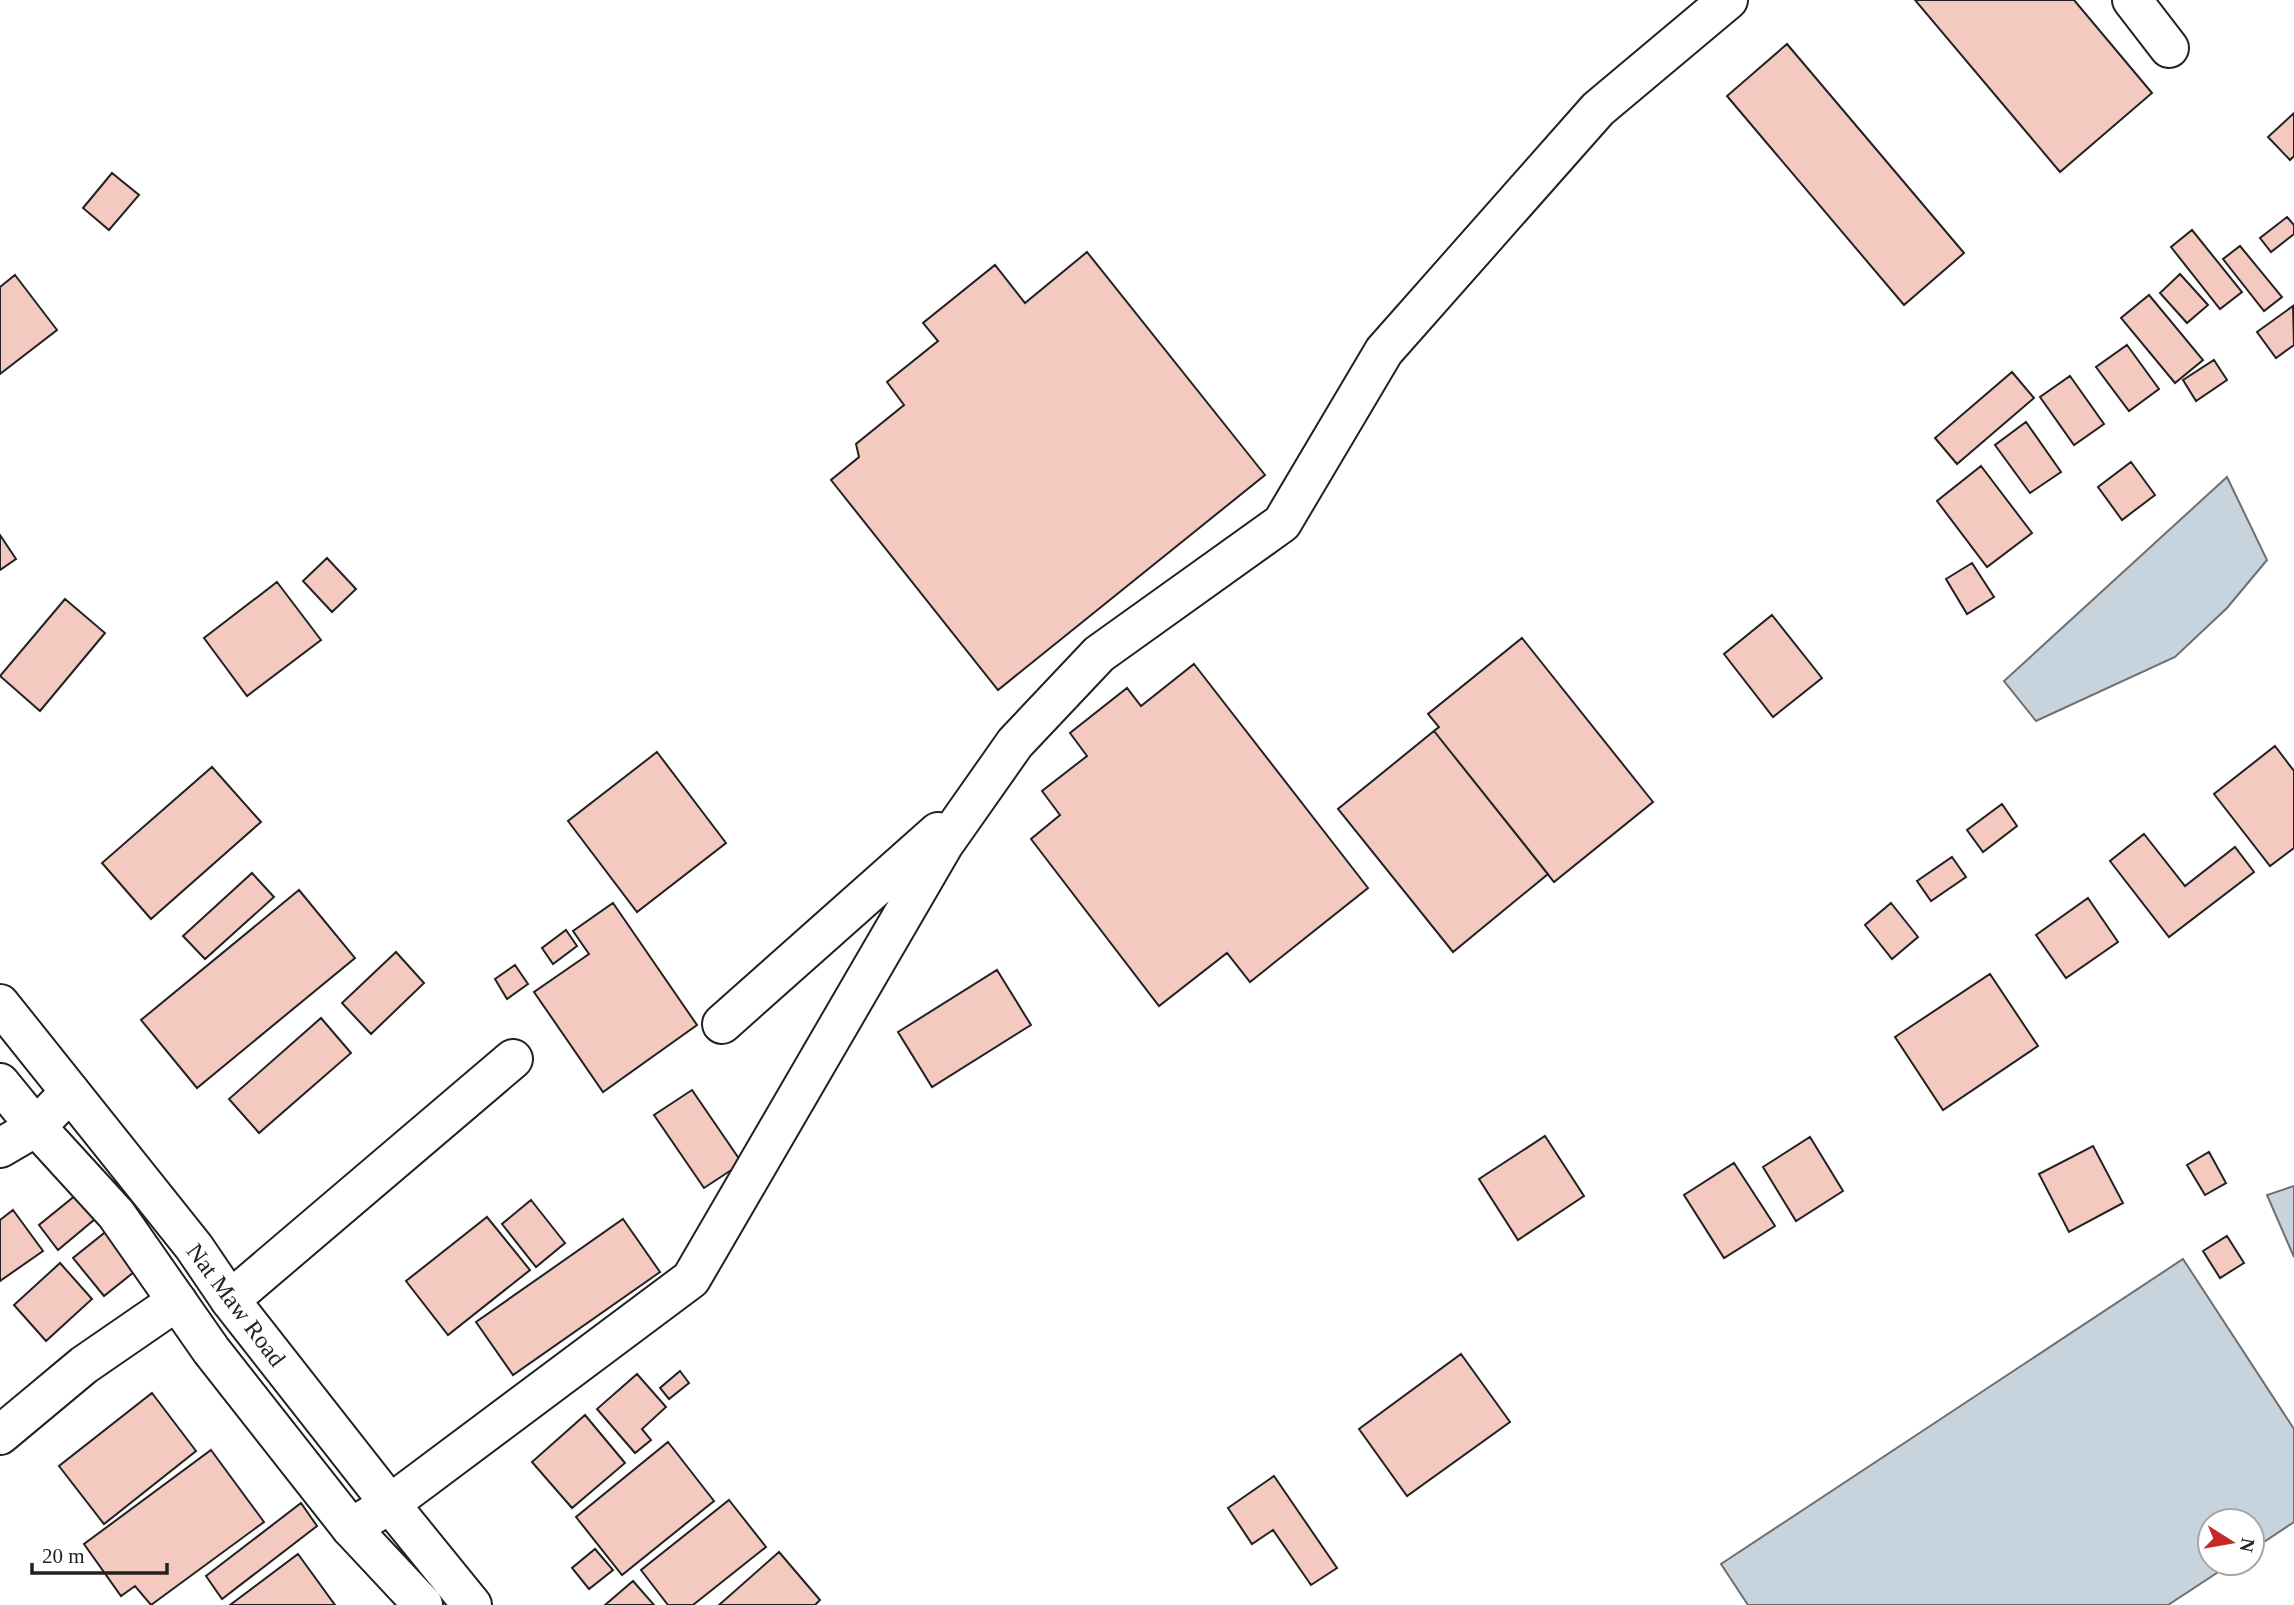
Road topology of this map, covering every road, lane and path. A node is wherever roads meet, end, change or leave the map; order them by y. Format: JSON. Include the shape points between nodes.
{"nodes":[{"id":1,"x":1728,"y":0,"type":"edge"},
{"id":2,"x":2132,"y":0,"type":"edge"},
{"id":3,"x":2169,"y":48,"type":"dead end"},
{"id":4,"x":976,"y":798,"type":"junction"},
{"id":5,"x":0,"y":1004,"type":"edge"},
{"id":6,"x":722,"y":1024,"type":"dead end"},
{"id":7,"x":513,"y":1059,"type":"dead end"},
{"id":8,"x":0,"y":1083,"type":"edge"},
{"id":9,"x":70,"y":1092,"type":"junction"},
{"id":10,"x":36,"y":1127,"type":"junction"},
{"id":11,"x":0,"y":1148,"type":"edge"},
{"id":12,"x":230,"y":1300,"type":"junction"},
{"id":13,"x":177,"y":1301,"type":"junction"},
{"id":14,"x":0,"y":1435,"type":"edge"},
{"id":15,"x":390,"y":1504,"type":"junction"},
{"id":16,"x":351,"y":1528,"type":"junction"},
{"id":17,"x":422,"y":1605,"type":"edge"},
{"id":18,"x":472,"y":1605,"type":"edge"}],
"edges":[{"from":1,"to":4,"type":"street","via":[[1598,109],[1384,351],[1282,523],[1098,654],[1015,743]]},
{"from":2,"to":3,"type":"street"},
{"from":4,"to":6,"type":"street"},
{"from":4,"to":15,"type":"street","via":[[944,844],[691,1279]]},
{"from":5,"to":9,"type":"street","name":"Nat Maw Road"},
{"from":7,"to":12,"type":"street"},
{"from":8,"to":10,"type":"street","name":"Nat Maw Road"},
{"from":9,"to":10,"type":"street"},
{"from":9,"to":12,"type":"street","name":"Nat Maw Road","via":[[194,1247]]},
{"from":10,"to":11,"type":"street"},
{"from":10,"to":13,"type":"street","name":"Nat Maw Road","via":[[116,1214]]},
{"from":12,"to":15,"type":"street","name":"Nat Maw Road"},
{"from":13,"to":14,"type":"street","via":[[84,1365]]},
{"from":13,"to":16,"type":"street","name":"Nat Maw Road"},
{"from":15,"to":16,"type":"street"},
{"from":15,"to":18,"type":"street","name":"Nat Maw Road"},
{"from":16,"to":17,"type":"street","name":"Nat Maw Road"}]}
